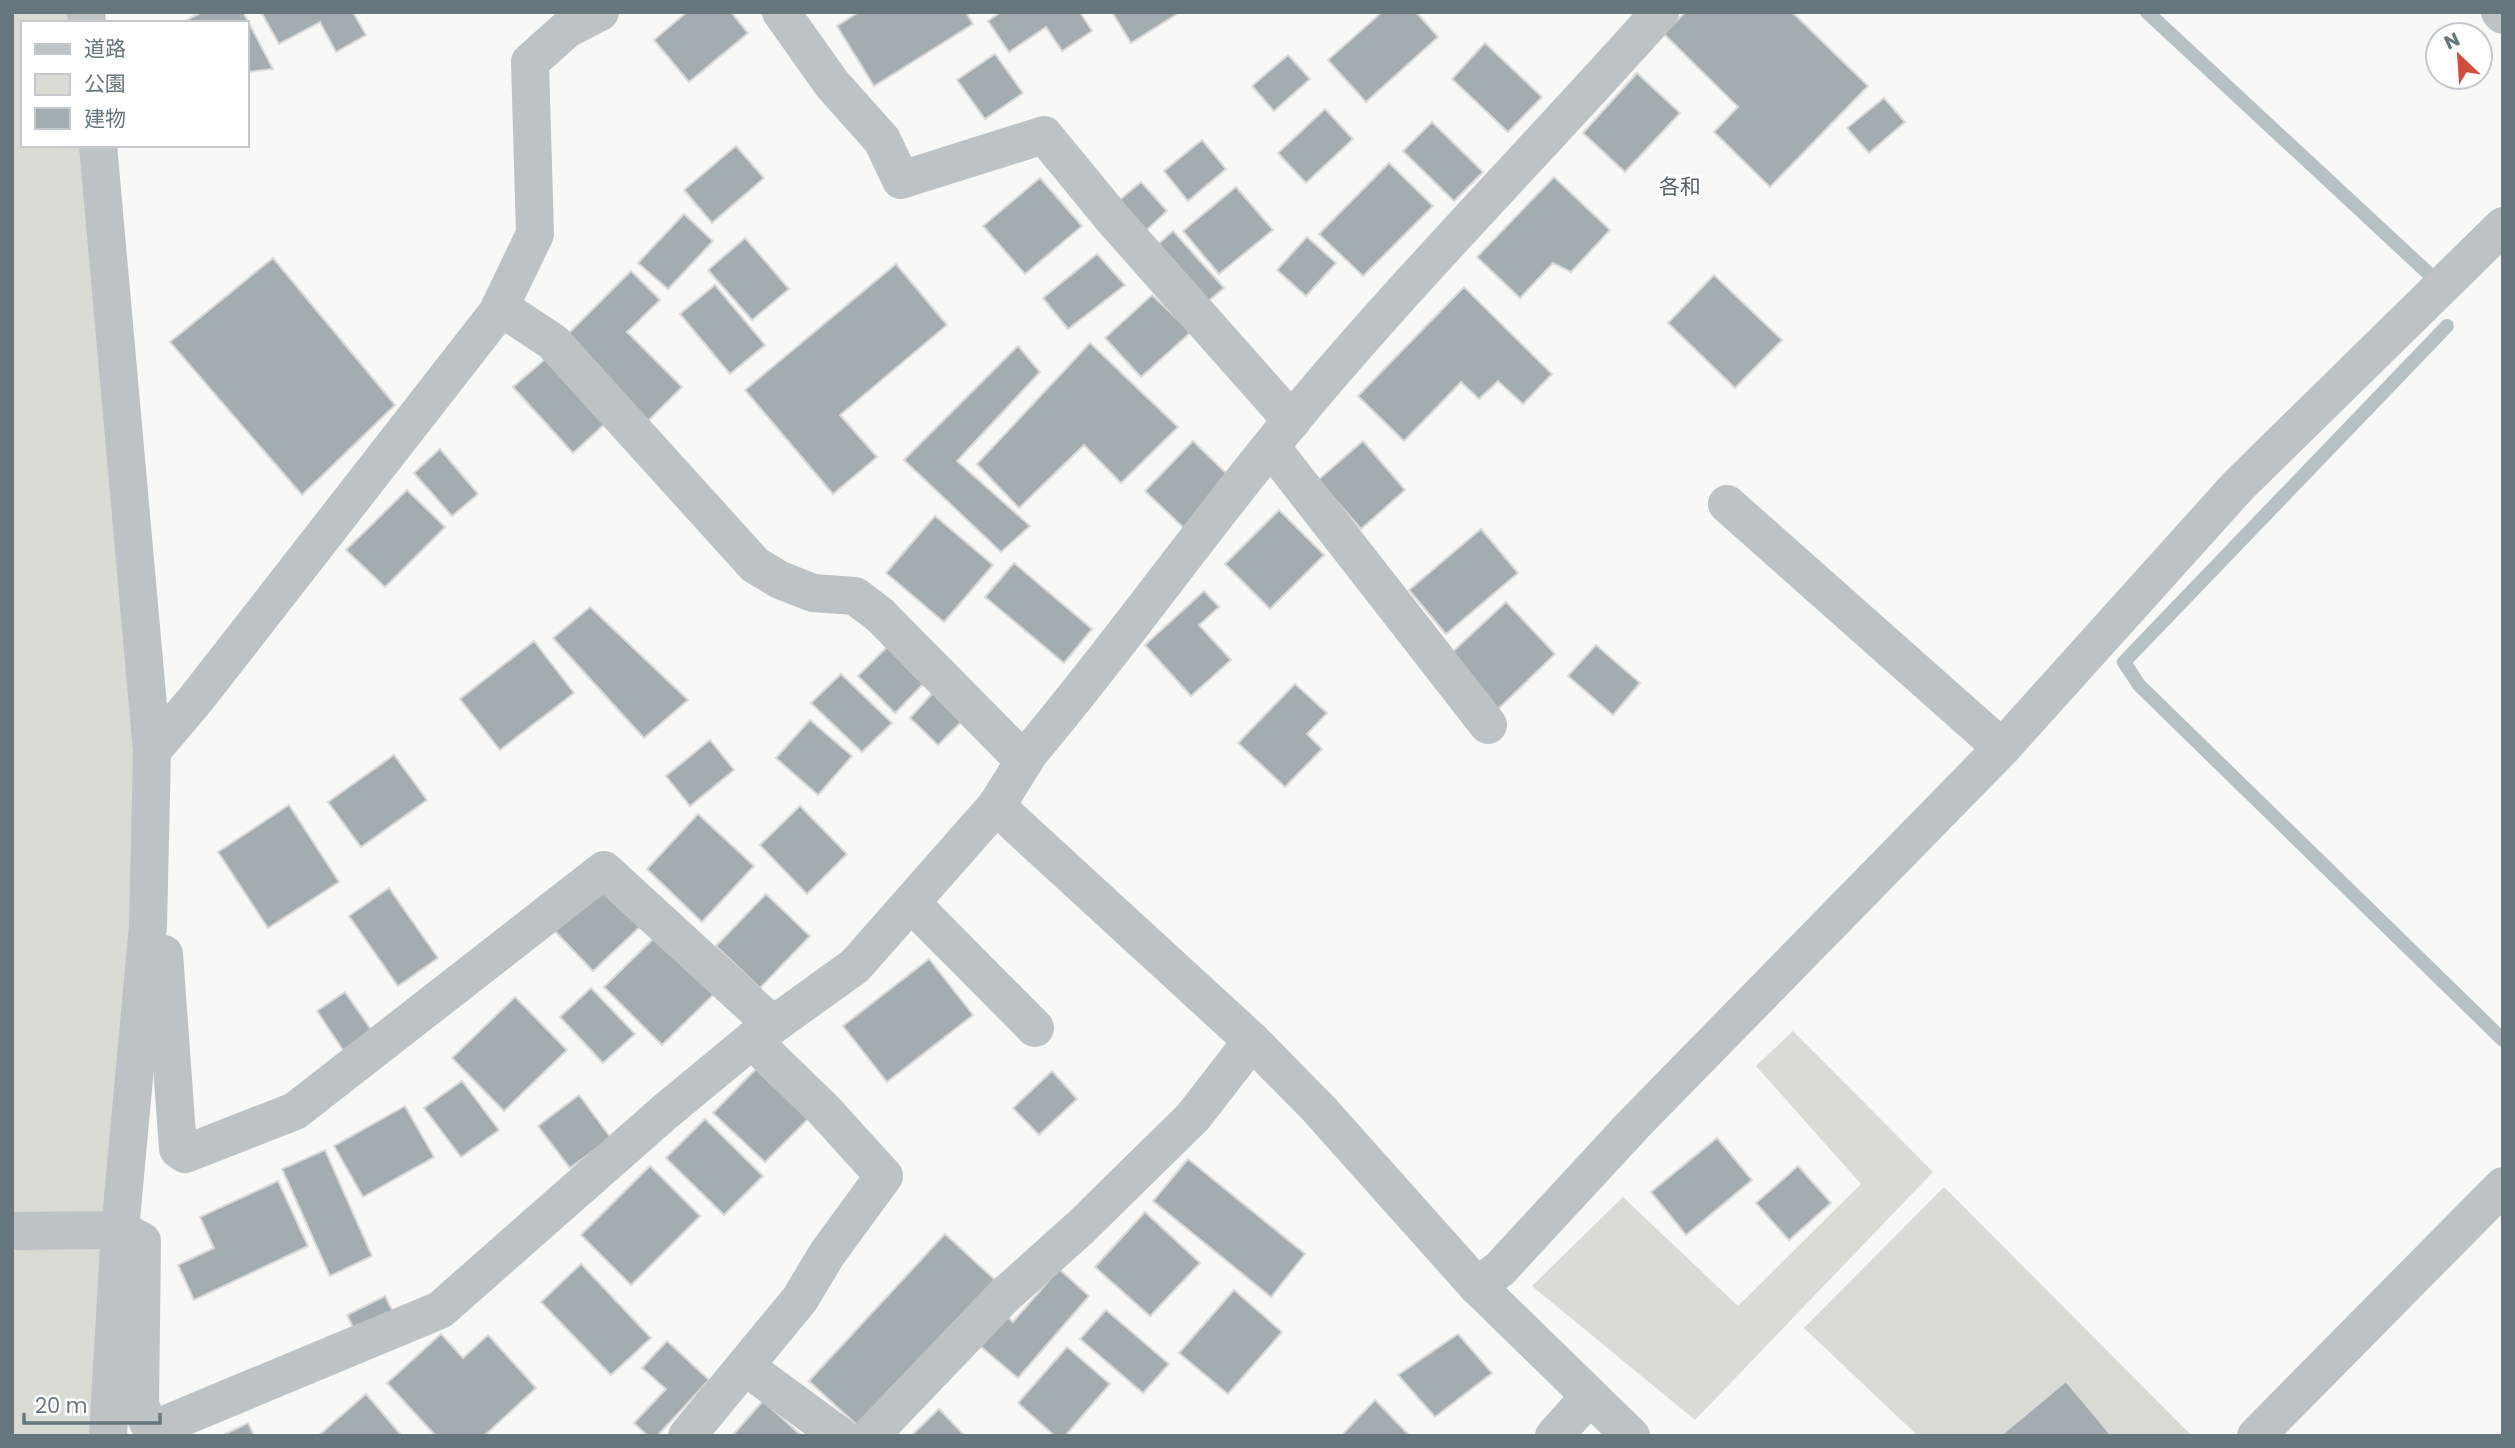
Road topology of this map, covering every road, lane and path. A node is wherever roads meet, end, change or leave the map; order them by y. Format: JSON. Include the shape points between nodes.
{"nodes":[{"id":1,"x":600,"y":12,"type":"edge"},
{"id":2,"x":781,"y":12,"type":"edge"},
{"id":3,"x":1660,"y":12,"type":"edge"},
{"id":4,"x":98,"y":147,"type":"edge"},
{"id":5,"x":2503,"y":226,"type":"edge"},
{"id":6,"x":500,"y":307,"type":"junction"},
{"id":7,"x":1281,"y":434,"type":"junction"},
{"id":8,"x":1727,"y":504,"type":"dead end"},
{"id":9,"x":1488,"y":726,"type":"dead end"},
{"id":10,"x":2002,"y":748,"type":"junction"},
{"id":11,"x":152,"y":751,"type":"junction"},
{"id":12,"x":1024,"y":761,"type":"junction"},
{"id":13,"x":996,"y":806,"type":"junction"},
{"id":14,"x":911,"y":903,"type":"junction"},
{"id":15,"x":149,"y":926,"type":"junction"},
{"id":16,"x":1035,"y":1028,"type":"dead end"},
{"id":17,"x":763,"y":1032,"type":"junction"},
{"id":18,"x":1252,"y":1041,"type":"junction"},
{"id":19,"x":2503,"y":1186,"type":"edge"},
{"id":20,"x":120,"y":1230,"type":"junction"},
{"id":21,"x":12,"y":1231,"type":"edge"},
{"id":22,"x":1477,"y":1286,"type":"junction"},
{"id":23,"x":746,"y":1367,"type":"junction"},
{"id":24,"x":1590,"y":1396,"type":"junction"},
{"id":25,"x":148,"y":1430,"type":"edge"},
{"id":26,"x":108,"y":1436,"type":"edge"},
{"id":27,"x":687,"y":1436,"type":"edge"},
{"id":28,"x":840,"y":1436,"type":"edge"},
{"id":29,"x":870,"y":1436,"type":"edge"},
{"id":30,"x":1554,"y":1436,"type":"edge"},
{"id":31,"x":1631,"y":1436,"type":"edge"},
{"id":32,"x":2256,"y":1436,"type":"edge"}],
"edges":[{"from":1,"to":6,"type":"street","via":[[567,29],[530,62],[535,234]]},
{"from":2,"to":7,"type":"street","via":[[832,84],[882,141],[901,180],[1044,135]]},
{"from":3,"to":7,"type":"street","via":[[1539,149],[1448,239]]},
{"from":4,"to":11,"type":"street"},
{"from":5,"to":10,"type":"street","via":[[2238,486]]},
{"from":6,"to":11,"type":"street"},
{"from":6,"to":12,"type":"street","via":[[553,342],[755,565],[813,593],[855,596],[880,615]]},
{"from":7,"to":9,"type":"street"},
{"from":7,"to":12,"type":"street"},
{"from":8,"to":10,"type":"street"},
{"from":10,"to":22,"type":"street","via":[[1634,1124],[1500,1269]]},
{"from":11,"to":15,"type":"street"},
{"from":12,"to":13,"type":"street"},
{"from":13,"to":14,"type":"street"},
{"from":13,"to":18,"type":"street"},
{"from":14,"to":16,"type":"street"},
{"from":14,"to":17,"type":"street","via":[[855,966]]},
{"from":15,"to":17,"type":"street","via":[[164,944],[178,1149],[185,1154],[295,1111],[604,870]]},
{"from":15,"to":20,"type":"street"},
{"from":17,"to":23,"type":"street","via":[[884,1176],[800,1299]]},
{"from":17,"to":25,"type":"street","via":[[440,1310]]},
{"from":18,"to":22,"type":"street"},
{"from":18,"to":29,"type":"street","via":[[1193,1117],[1003,1297]]},
{"from":19,"to":32,"type":"street"},
{"from":20,"to":21,"type":"street"},
{"from":20,"to":25,"type":"street","via":[[142,1241],[140,1406]]},
{"from":20,"to":26,"type":"street"},
{"from":22,"to":24,"type":"street"},
{"from":23,"to":27,"type":"street"},
{"from":23,"to":28,"type":"street"},
{"from":24,"to":30,"type":"street"},
{"from":24,"to":31,"type":"street"}]}
